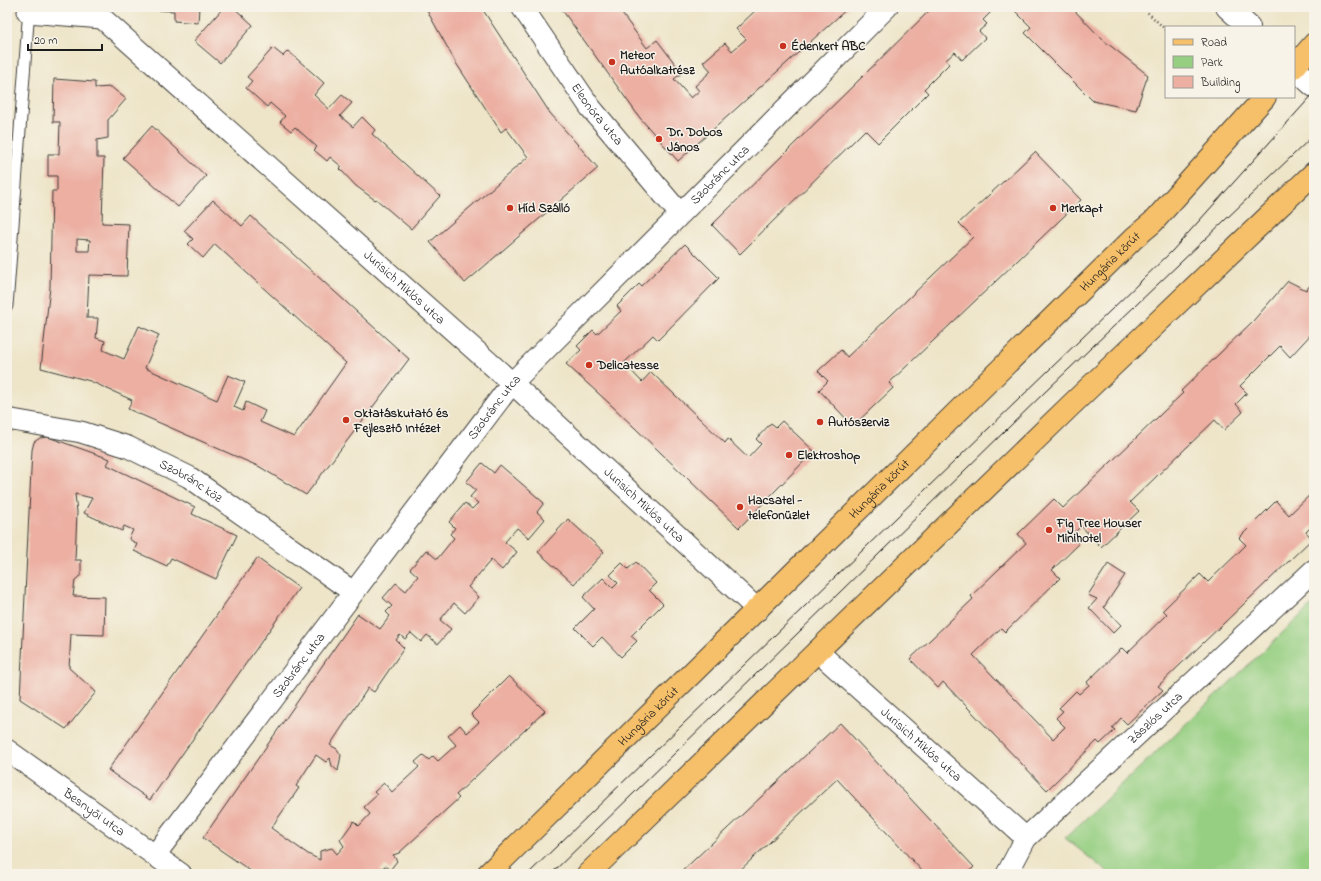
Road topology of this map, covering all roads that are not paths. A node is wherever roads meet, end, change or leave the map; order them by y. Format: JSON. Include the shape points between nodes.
{"nodes":[{"id":1,"x":522,"y":7,"type":"edge"},
{"id":2,"x":887,"y":7,"type":"edge"},
{"id":3,"x":1227,"y":7,"type":"edge"},
{"id":4,"x":29,"y":10,"type":"edge"},
{"id":5,"x":104,"y":12,"type":"edge"},
{"id":6,"x":1248,"y":26,"type":"edge"},
{"id":7,"x":1314,"y":44,"type":"edge"},
{"id":8,"x":1295,"y":66,"type":"edge"},
{"id":9,"x":1295,"y":68,"type":"edge"},
{"id":10,"x":1314,"y":86,"type":"edge"},
{"id":11,"x":1264,"y":98,"type":"edge"},
{"id":12,"x":1314,"y":173,"type":"edge"},
{"id":13,"x":680,"y":214,"type":"junction"},
{"id":14,"x":7,"y":306,"type":"edge"},
{"id":15,"x":512,"y":383,"type":"junction"},
{"id":16,"x":7,"y":419,"type":"edge"},
{"id":17,"x":1314,"y":570,"type":"edge"},
{"id":18,"x":353,"y":592,"type":"junction"},
{"id":19,"x":758,"y":610,"type":"junction"},
{"id":20,"x":817,"y":651,"type":"junction"},
{"id":21,"x":7,"y":750,"type":"edge"},
{"id":22,"x":1026,"y":838,"type":"junction"},
{"id":23,"x":155,"y":855,"type":"junction"},
{"id":24,"x":181,"y":874,"type":"edge"},
{"id":25,"x":488,"y":874,"type":"edge"},
{"id":26,"x":588,"y":874,"type":"edge"},
{"id":27,"x":1007,"y":874,"type":"edge"}],
"edges":[{"from":1,"to":13,"type":"street","name":"Eleonóra utca","via":[[590,107]]},
{"from":2,"to":13,"type":"street","name":"Szobránc utca"},
{"from":3,"to":6,"type":"street"},
{"from":4,"to":5,"type":"street","name":"Jurisich Miklós utca"},
{"from":4,"to":14,"type":"lane"},
{"from":5,"to":15,"type":"street","name":"Jurisich Miklós utca"},
{"from":7,"to":8,"type":"main road"},
{"from":9,"to":10,"type":"street"},
{"from":11,"to":19,"type":"main road","name":"Hungária körút","via":[[1153,222],[1128,243]]},
{"from":12,"to":20,"type":"main road"},
{"from":13,"to":15,"type":"street","name":"Szobránc utca"},
{"from":15,"to":18,"type":"street","name":"Szobránc utca"},
{"from":15,"to":19,"type":"street","name":"Jurisich Miklós utca"},
{"from":16,"to":18,"type":"street","name":"Szobránc köz","via":[[81,432],[128,447],[189,477]]},
{"from":17,"to":22,"type":"street","name":"Zászlós utca"},
{"from":18,"to":23,"type":"street","name":"Szobránc utca"},
{"from":19,"to":25,"type":"main road","name":"Hungária körút"},
{"from":20,"to":22,"type":"street","name":"Jurisich Miklós utca"},
{"from":20,"to":26,"type":"main road"},
{"from":21,"to":23,"type":"street","name":"Besnyői utca"},
{"from":22,"to":27,"type":"street","name":"Zászlós utca"},
{"from":23,"to":24,"type":"street","name":"Besnyői utca"}]}
